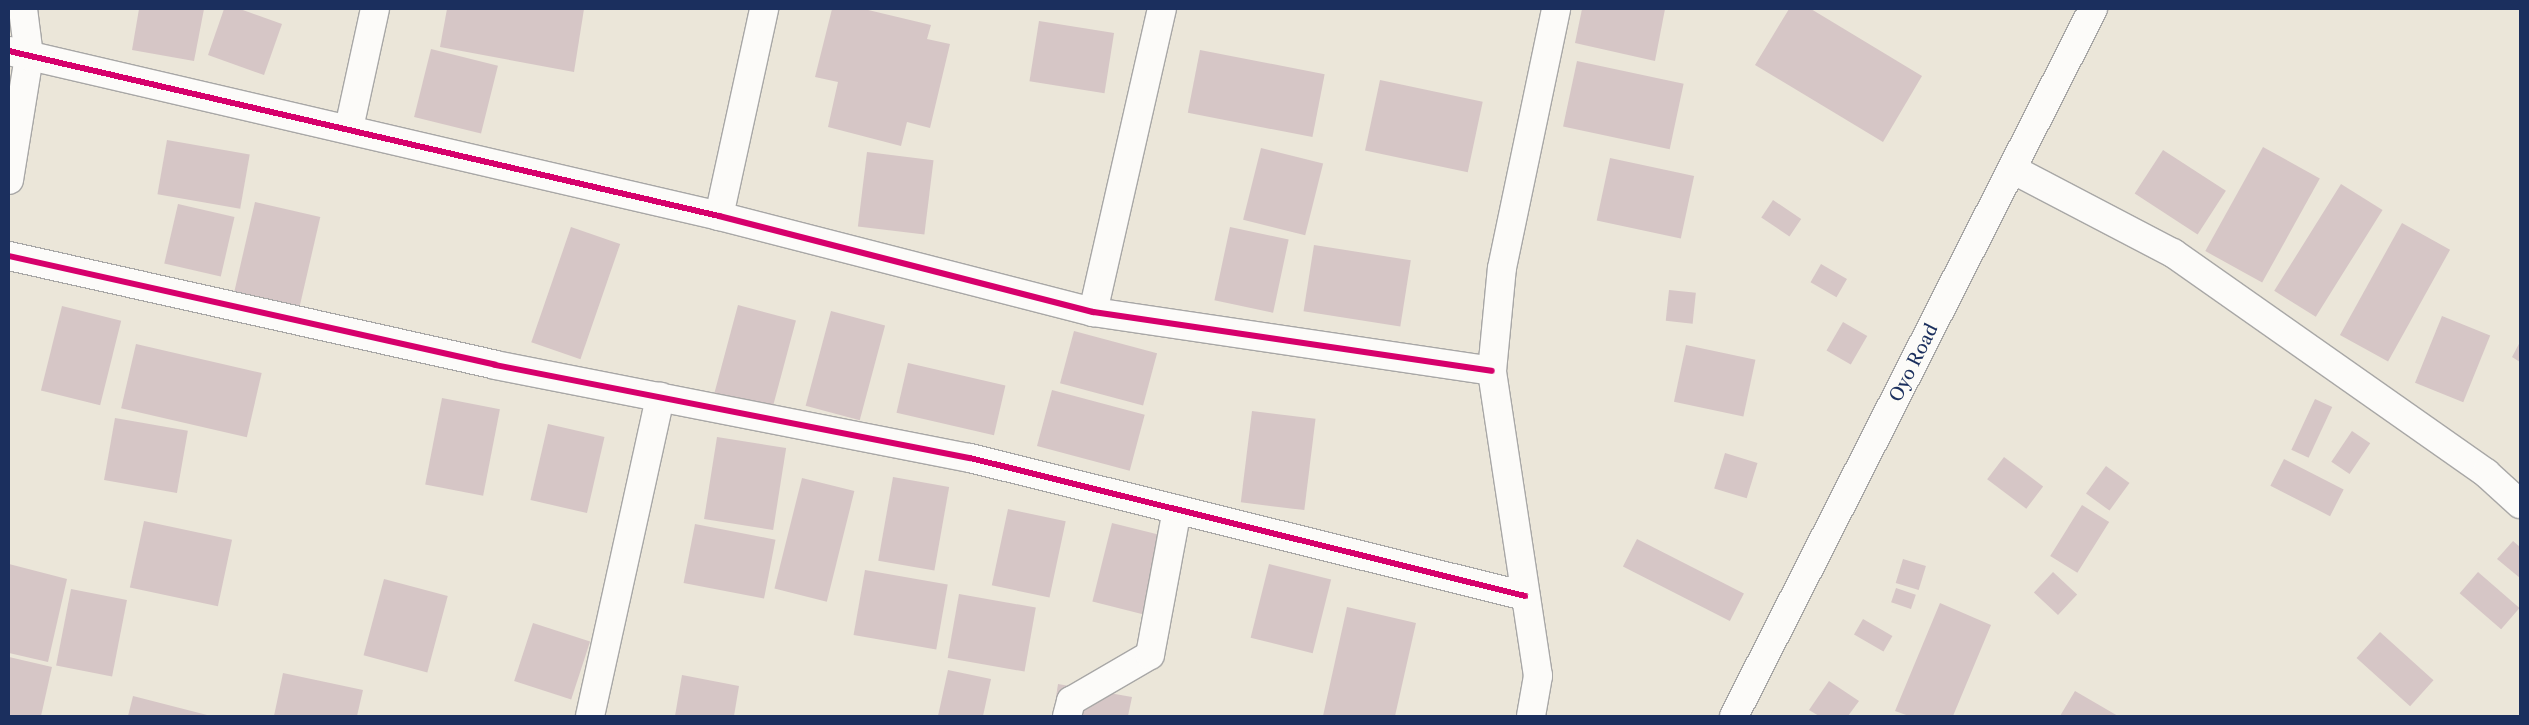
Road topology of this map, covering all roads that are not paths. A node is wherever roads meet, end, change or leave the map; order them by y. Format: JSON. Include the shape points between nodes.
{"nodes":[{"id":1,"x":23,"y":9,"type":"edge"},
{"id":2,"x":375,"y":9,"type":"edge"},
{"id":3,"x":764,"y":9,"type":"edge"},
{"id":4,"x":1162,"y":9,"type":"edge"},
{"id":5,"x":1556,"y":9,"type":"edge"},
{"id":6,"x":2093,"y":9,"type":"edge"},
{"id":7,"x":19,"y":54,"type":"edge"},
{"id":8,"x":349,"y":128,"type":"junction"},
{"id":9,"x":2012,"y":169,"type":"junction"},
{"id":10,"x":9,"y":180,"type":"edge"},
{"id":11,"x":719,"y":216,"type":"junction"},
{"id":12,"x":9,"y":256,"type":"edge"},
{"id":13,"x":1093,"y":312,"type":"junction"},
{"id":14,"x":1492,"y":371,"type":"junction"},
{"id":15,"x":660,"y":397,"type":"junction"},
{"id":16,"x":2520,"y":504,"type":"edge"},
{"id":17,"x":1177,"y":509,"type":"junction"},
{"id":18,"x":1525,"y":596,"type":"junction"},
{"id":19,"x":590,"y":716,"type":"edge"},
{"id":20,"x":1067,"y":716,"type":"edge"},
{"id":21,"x":1531,"y":716,"type":"edge"},
{"id":22,"x":1734,"y":716,"type":"edge"}],
"edges":[{"from":1,"to":7,"type":"street"},
{"from":2,"to":8,"type":"street"},
{"from":3,"to":11,"type":"street"},
{"from":4,"to":13,"type":"street"},
{"from":5,"to":14,"type":"street","via":[[1502,268]]},
{"from":6,"to":9,"type":"street","name":"Oyo Road"},
{"from":7,"to":8,"type":"street"},
{"from":7,"to":10,"type":"street"},
{"from":8,"to":11,"type":"street"},
{"from":9,"to":16,"type":"street","via":[[2172,253],[2486,473]]},
{"from":9,"to":22,"type":"street","name":"Oyo Road"},
{"from":11,"to":13,"type":"street"},
{"from":12,"to":15,"type":"street"},
{"from":13,"to":14,"type":"street"},
{"from":14,"to":18,"type":"street"},
{"from":15,"to":17,"type":"street","via":[[970,458]]},
{"from":15,"to":19,"type":"street"},
{"from":17,"to":18,"type":"street"},
{"from":17,"to":20,"type":"street","via":[[1150,655],[1071,701]]},
{"from":18,"to":21,"type":"street","via":[[1538,676]]}]}
